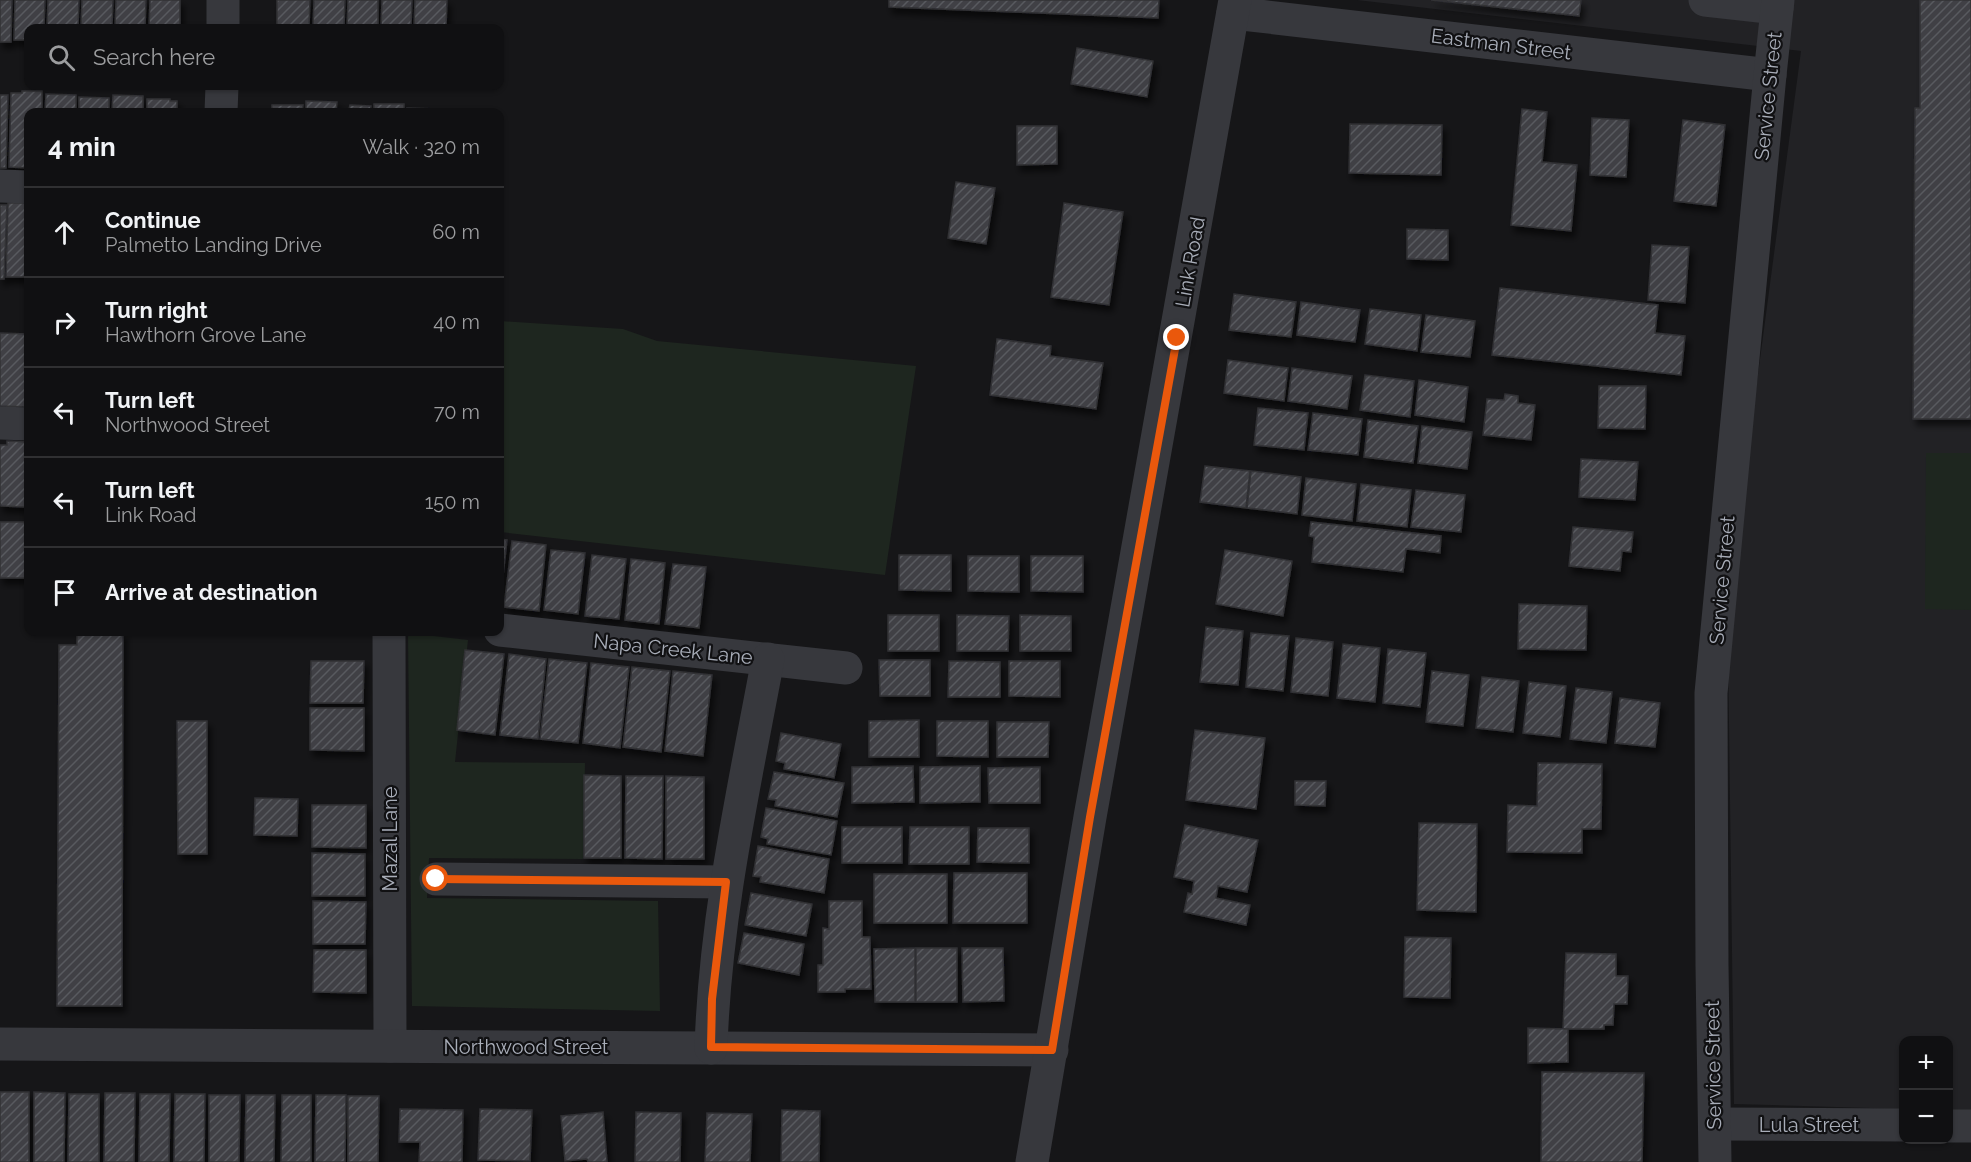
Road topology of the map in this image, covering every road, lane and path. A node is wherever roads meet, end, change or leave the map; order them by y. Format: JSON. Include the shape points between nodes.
{"nodes":[{"id":1,"x":223,"y":0,"type":"edge"},
{"id":2,"x":1706,"y":0,"type":"edge"},
{"id":3,"x":1778,"y":4,"type":"edge"},
{"id":4,"x":1234,"y":6,"type":"edge"},
{"id":5,"x":223,"y":24,"type":"edge"},
{"id":6,"x":1770,"y":75,"type":"junction"},
{"id":7,"x":222,"y":90,"type":"edge"},
{"id":8,"x":221,"y":108,"type":"edge"},
{"id":9,"x":0,"y":186,"type":"edge"},
{"id":10,"x":24,"y":187,"type":"edge"},
{"id":11,"x":0,"y":423,"type":"edge"},
{"id":12,"x":24,"y":424,"type":"edge"},
{"id":13,"x":504,"y":630,"type":"edge"},
{"id":14,"x":389,"y":636,"type":"edge"},
{"id":15,"x":768,"y":659,"type":"junction"},
{"id":16,"x":846,"y":668,"type":"dead end"},
{"id":17,"x":436,"y":879,"type":"dead end"},
{"id":18,"x":726,"y":882,"type":"junction"},
{"id":19,"x":0,"y":1044,"type":"edge"},
{"id":20,"x":390,"y":1046,"type":"junction"},
{"id":21,"x":711,"y":1047,"type":"junction"},
{"id":22,"x":1052,"y":1050,"type":"junction"},
{"id":23,"x":1714,"y":1124,"type":"junction"},
{"id":24,"x":1899,"y":1125,"type":"edge"},
{"id":25,"x":1953,"y":1126,"type":"edge"},
{"id":26,"x":1971,"y":1126,"type":"edge"},
{"id":27,"x":1032,"y":1162,"type":"edge"},
{"id":28,"x":1715,"y":1162,"type":"edge"}],
"edges":[{"from":1,"to":5,"type":"street"},
{"from":2,"to":3,"type":"street"},
{"from":3,"to":6,"type":"street","name":"Service Street"},
{"from":4,"to":6,"type":"street","name":"Eastman Street"},
{"from":4,"to":22,"type":"street","name":"Link Road"},
{"from":6,"to":23,"type":"street","name":"Service Street","via":[[1711,693]]},
{"from":7,"to":8,"type":"street"},
{"from":9,"to":10,"type":"street"},
{"from":11,"to":12,"type":"street"},
{"from":13,"to":15,"type":"street","name":"Napa Creek Lane"},
{"from":14,"to":20,"type":"street","name":"Mazal Lane"},
{"from":15,"to":16,"type":"street","name":"Napa Creek Lane"},
{"from":15,"to":18,"type":"street"},
{"from":17,"to":18,"type":"street"},
{"from":18,"to":21,"type":"street","via":[[712,999]]},
{"from":19,"to":20,"type":"street","name":"Northwood Street"},
{"from":20,"to":21,"type":"street","name":"Northwood Street"},
{"from":21,"to":22,"type":"street","name":"Northwood Street"},
{"from":22,"to":27,"type":"street","name":"Link Road"},
{"from":23,"to":24,"type":"street","name":"Lula Street"},
{"from":23,"to":28,"type":"street","name":"Service Street"},
{"from":25,"to":26,"type":"street"}]}
